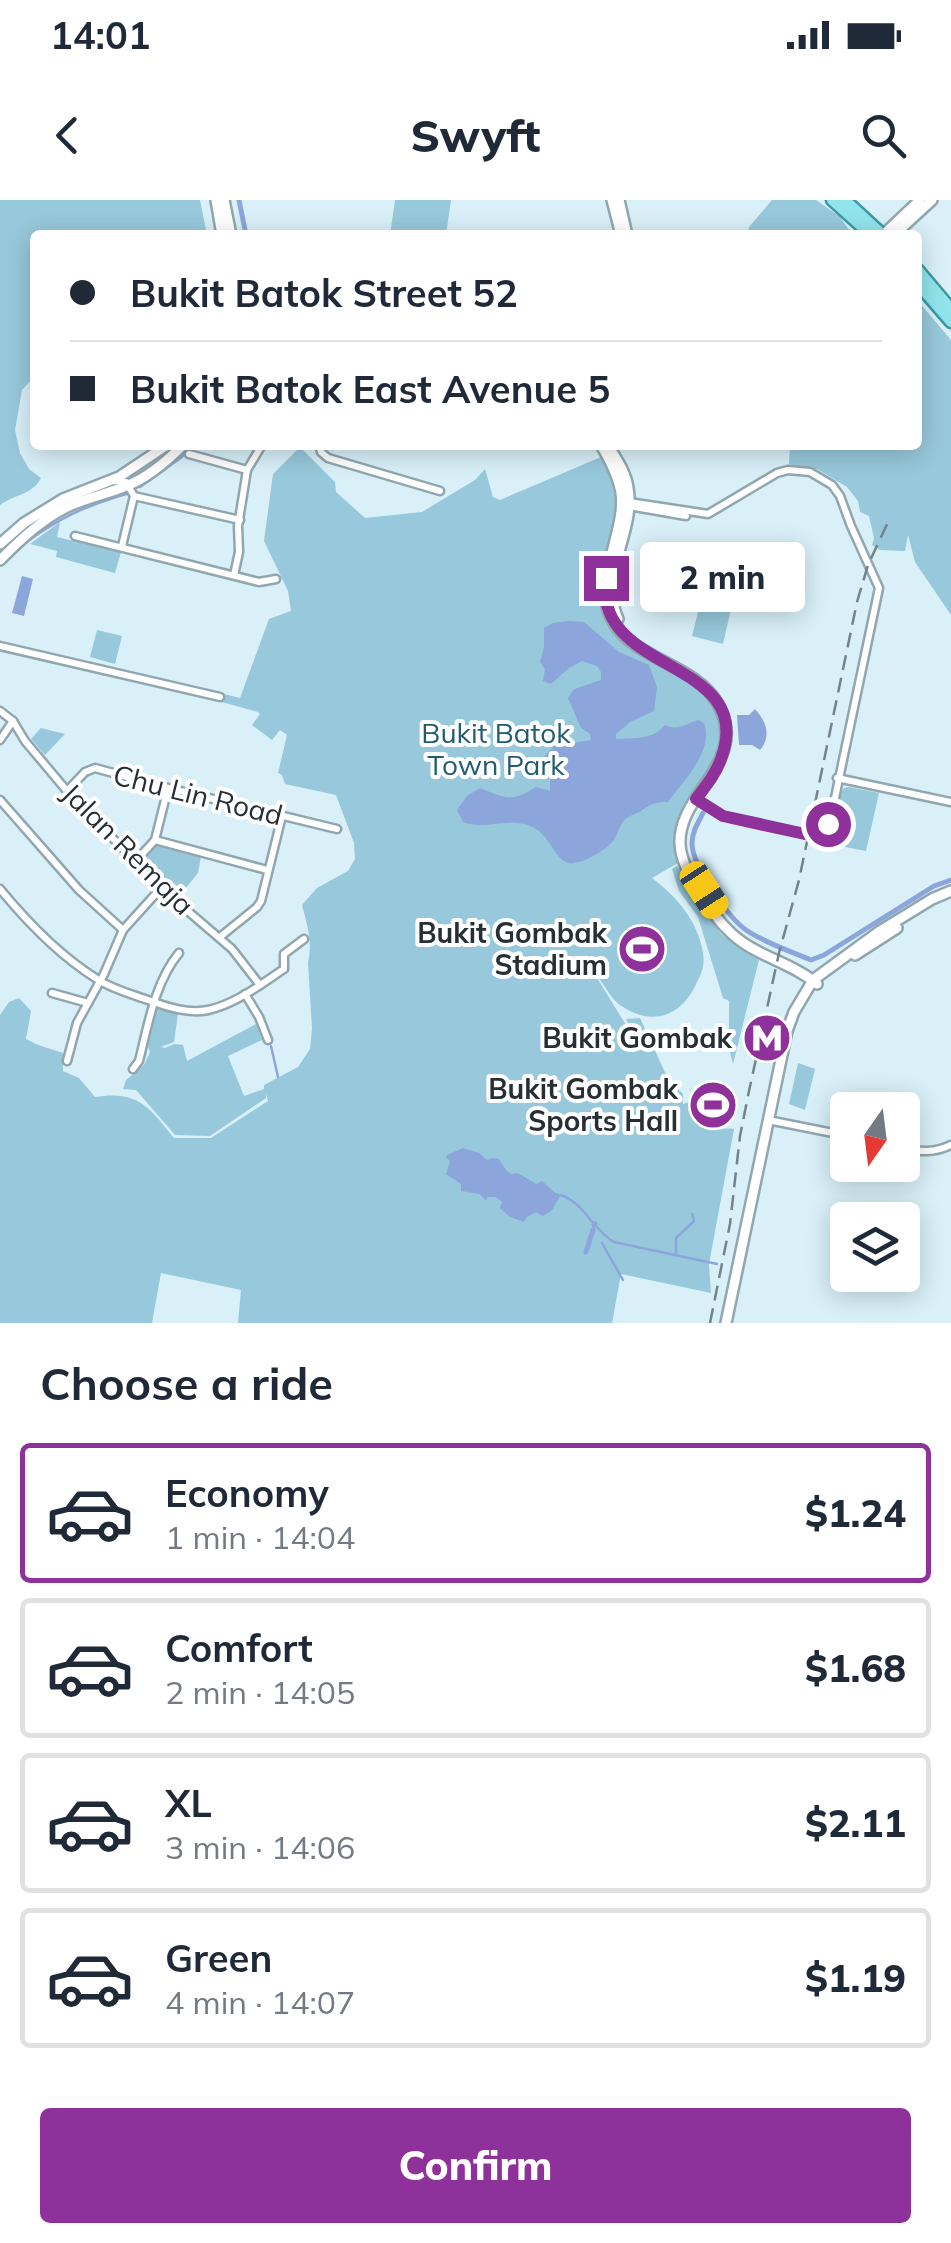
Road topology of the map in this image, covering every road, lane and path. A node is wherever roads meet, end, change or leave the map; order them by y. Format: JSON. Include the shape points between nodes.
{"nodes":[{"id":1,"x":216,"y":200,"type":"edge"},
{"id":2,"x":224,"y":200,"type":"edge"},
{"id":3,"x":615,"y":200,"type":"edge"},
{"id":4,"x":832,"y":200,"type":"edge"},
{"id":5,"x":845,"y":200,"type":"edge"},
{"id":6,"x":920,"y":200,"type":"edge"},
{"id":7,"x":932,"y":200,"type":"edge"},
{"id":8,"x":221,"y":230,"type":"edge"},
{"id":9,"x":230,"y":230,"type":"edge"},
{"id":10,"x":623,"y":230,"type":"edge"},
{"id":11,"x":865,"y":230,"type":"edge"},
{"id":12,"x":878,"y":230,"type":"edge"},
{"id":13,"x":888,"y":230,"type":"edge"},
{"id":14,"x":899,"y":230,"type":"edge"},
{"id":15,"x":922,"y":275,"type":"edge"},
{"id":16,"x":922,"y":289,"type":"edge"},
{"id":17,"x":951,"y":308,"type":"edge"},
{"id":18,"x":951,"y":322,"type":"edge"},
{"id":19,"x":160,"y":450,"type":"edge"},
{"id":20,"x":184,"y":450,"type":"edge"},
{"id":21,"x":189,"y":450,"type":"edge"},
{"id":22,"x":259,"y":450,"type":"edge"},
{"id":23,"x":322,"y":450,"type":"edge"},
{"id":24,"x":607,"y":450,"type":"edge"},
{"id":25,"x":133,"y":470,"type":"junction"},
{"id":26,"x":247,"y":470,"type":"junction"},
{"id":27,"x":112,"y":481,"type":"junction"},
{"id":28,"x":132,"y":491,"type":"junction"},
{"id":29,"x":440,"y":491,"type":"dead end"},
{"id":30,"x":626,"y":504,"type":"junction"},
{"id":31,"x":240,"y":520,"type":"junction"},
{"id":32,"x":76,"y":536,"type":"dead end"},
{"id":33,"x":0,"y":544,"type":"edge"},
{"id":34,"x":122,"y":546,"type":"junction"},
{"id":35,"x":0,"y":560,"type":"edge"},
{"id":36,"x":234,"y":575,"type":"junction"},
{"id":37,"x":276,"y":579,"type":"dead end"},
{"id":38,"x":0,"y":646,"type":"edge"},
{"id":39,"x":220,"y":698,"type":"dead end"},
{"id":40,"x":0,"y":711,"type":"edge"},
{"id":41,"x":13,"y":721,"type":"junction"},
{"id":42,"x":0,"y":740,"type":"edge"},
{"id":43,"x":837,"y":779,"type":"junction"},
{"id":44,"x":168,"y":788,"type":"junction"},
{"id":45,"x":67,"y":791,"type":"junction"},
{"id":46,"x":699,"y":798,"type":"junction"},
{"id":47,"x":0,"y":800,"type":"edge"},
{"id":48,"x":951,"y":802,"type":"edge"},
{"id":49,"x":282,"y":816,"type":"junction"},
{"id":50,"x":338,"y":828,"type":"dead end"},
{"id":51,"x":155,"y":840,"type":"junction"},
{"id":52,"x":135,"y":862,"type":"junction"},
{"id":53,"x":268,"y":870,"type":"junction"},
{"id":54,"x":161,"y":888,"type":"junction"},
{"id":55,"x":0,"y":889,"type":"edge"},
{"id":56,"x":951,"y":894,"type":"edge"},
{"id":57,"x":124,"y":930,"type":"junction"},
{"id":58,"x":220,"y":937,"type":"junction"},
{"id":59,"x":304,"y":939,"type":"dead end"},
{"id":60,"x":180,"y":953,"type":"dead end"},
{"id":61,"x":817,"y":981,"type":"junction"},
{"id":62,"x":100,"y":982,"type":"junction"},
{"id":63,"x":260,"y":984,"type":"junction"},
{"id":64,"x":52,"y":993,"type":"dead end"},
{"id":65,"x":244,"y":994,"type":"junction"},
{"id":66,"x":154,"y":1002,"type":"junction"},
{"id":67,"x":88,"y":1003,"type":"junction"},
{"id":68,"x":268,"y":1040,"type":"dead end"},
{"id":69,"x":68,"y":1061,"type":"dead end"},
{"id":70,"x":134,"y":1069,"type":"dead end"},
{"id":71,"x":770,"y":1121,"type":"junction"},
{"id":72,"x":830,"y":1133,"type":"edge"},
{"id":73,"x":951,"y":1145,"type":"edge"},
{"id":74,"x":920,"y":1152,"type":"edge"},
{"id":75,"x":728,"y":1323,"type":"edge"}],
"edges":[{"from":1,"to":8,"type":"street"},
{"from":2,"to":9,"type":"street"},
{"from":3,"to":10,"type":"street"},
{"from":4,"to":11,"type":"main road"},
{"from":5,"to":12,"type":"main road"},
{"from":6,"to":13,"type":"street"},
{"from":7,"to":14,"type":"street"},
{"from":15,"to":17,"type":"main road"},
{"from":16,"to":18,"type":"main road"},
{"from":19,"to":25,"type":"street"},
{"from":20,"to":28,"type":"street"},
{"from":21,"to":26,"type":"street"},
{"from":22,"to":26,"type":"street"},
{"from":23,"to":29,"type":"street","via":[[325,457]]},
{"from":24,"to":30,"type":"street"},
{"from":25,"to":27,"type":"street"},
{"from":25,"to":28,"type":"street"},
{"from":26,"to":31,"type":"street"},
{"from":27,"to":28,"type":"street"},
{"from":27,"to":33,"type":"street","via":[[63,498]]},
{"from":28,"to":31,"type":"street"},
{"from":28,"to":34,"type":"street"},
{"from":28,"to":35,"type":"street","via":[[74,504]]},
{"from":30,"to":43,"type":"street","via":[[708,514],[788,470],[810,472],[840,496],[878,596]]},
{"from":30,"to":46,"type":"street","via":[[605,583],[612,620],[633,644],[702,685],[724,721],[720,760]]},
{"from":31,"to":36,"type":"street"},
{"from":32,"to":34,"type":"street"},
{"from":34,"to":36,"type":"street"},
{"from":36,"to":37,"type":"street"},
{"from":38,"to":39,"type":"street"},
{"from":40,"to":41,"type":"street","name":"Jalan Remaja"},
{"from":41,"to":42,"type":"street"},
{"from":41,"to":45,"type":"street","name":"Jalan Remaja"},
{"from":43,"to":46,"type":"street","via":[[817,830],[729,814]]},
{"from":43,"to":48,"type":"street"},
{"from":44,"to":45,"type":"street","name":"Chu Lin Road","via":[[95,768]]},
{"from":44,"to":49,"type":"street","name":"Chu Lin Road"},
{"from":44,"to":51,"type":"street"},
{"from":45,"to":52,"type":"street","name":"Jalan Remaja"},
{"from":46,"to":61,"type":"street","via":[[680,841],[690,877],[731,934]]},
{"from":47,"to":57,"type":"street"},
{"from":49,"to":50,"type":"street","name":"Chu Lin Road"},
{"from":49,"to":53,"type":"street"},
{"from":51,"to":52,"type":"street"},
{"from":51,"to":53,"type":"street"},
{"from":52,"to":54,"type":"street","name":"Jalan Remaja"},
{"from":53,"to":58,"type":"street","via":[[261,901]]},
{"from":54,"to":57,"type":"street"},
{"from":54,"to":58,"type":"street","name":"Jalan Remaja"},
{"from":55,"to":62,"type":"street"},
{"from":56,"to":61,"type":"street"},
{"from":57,"to":62,"type":"street"},
{"from":58,"to":63,"type":"street","name":"Jalan Remaja"},
{"from":59,"to":63,"type":"street","via":[[284,954],[284,969]]},
{"from":60,"to":66,"type":"street"},
{"from":61,"to":71,"type":"street","via":[[789,1023]]},
{"from":62,"to":66,"type":"street"},
{"from":62,"to":67,"type":"street"},
{"from":63,"to":65,"type":"street"},
{"from":64,"to":67,"type":"street"},
{"from":65,"to":66,"type":"street","via":[[206,1010]]},
{"from":65,"to":68,"type":"street"},
{"from":66,"to":70,"type":"street"},
{"from":67,"to":69,"type":"street"},
{"from":71,"to":72,"type":"street"},
{"from":71,"to":75,"type":"street"},
{"from":73,"to":74,"type":"street"}]}
